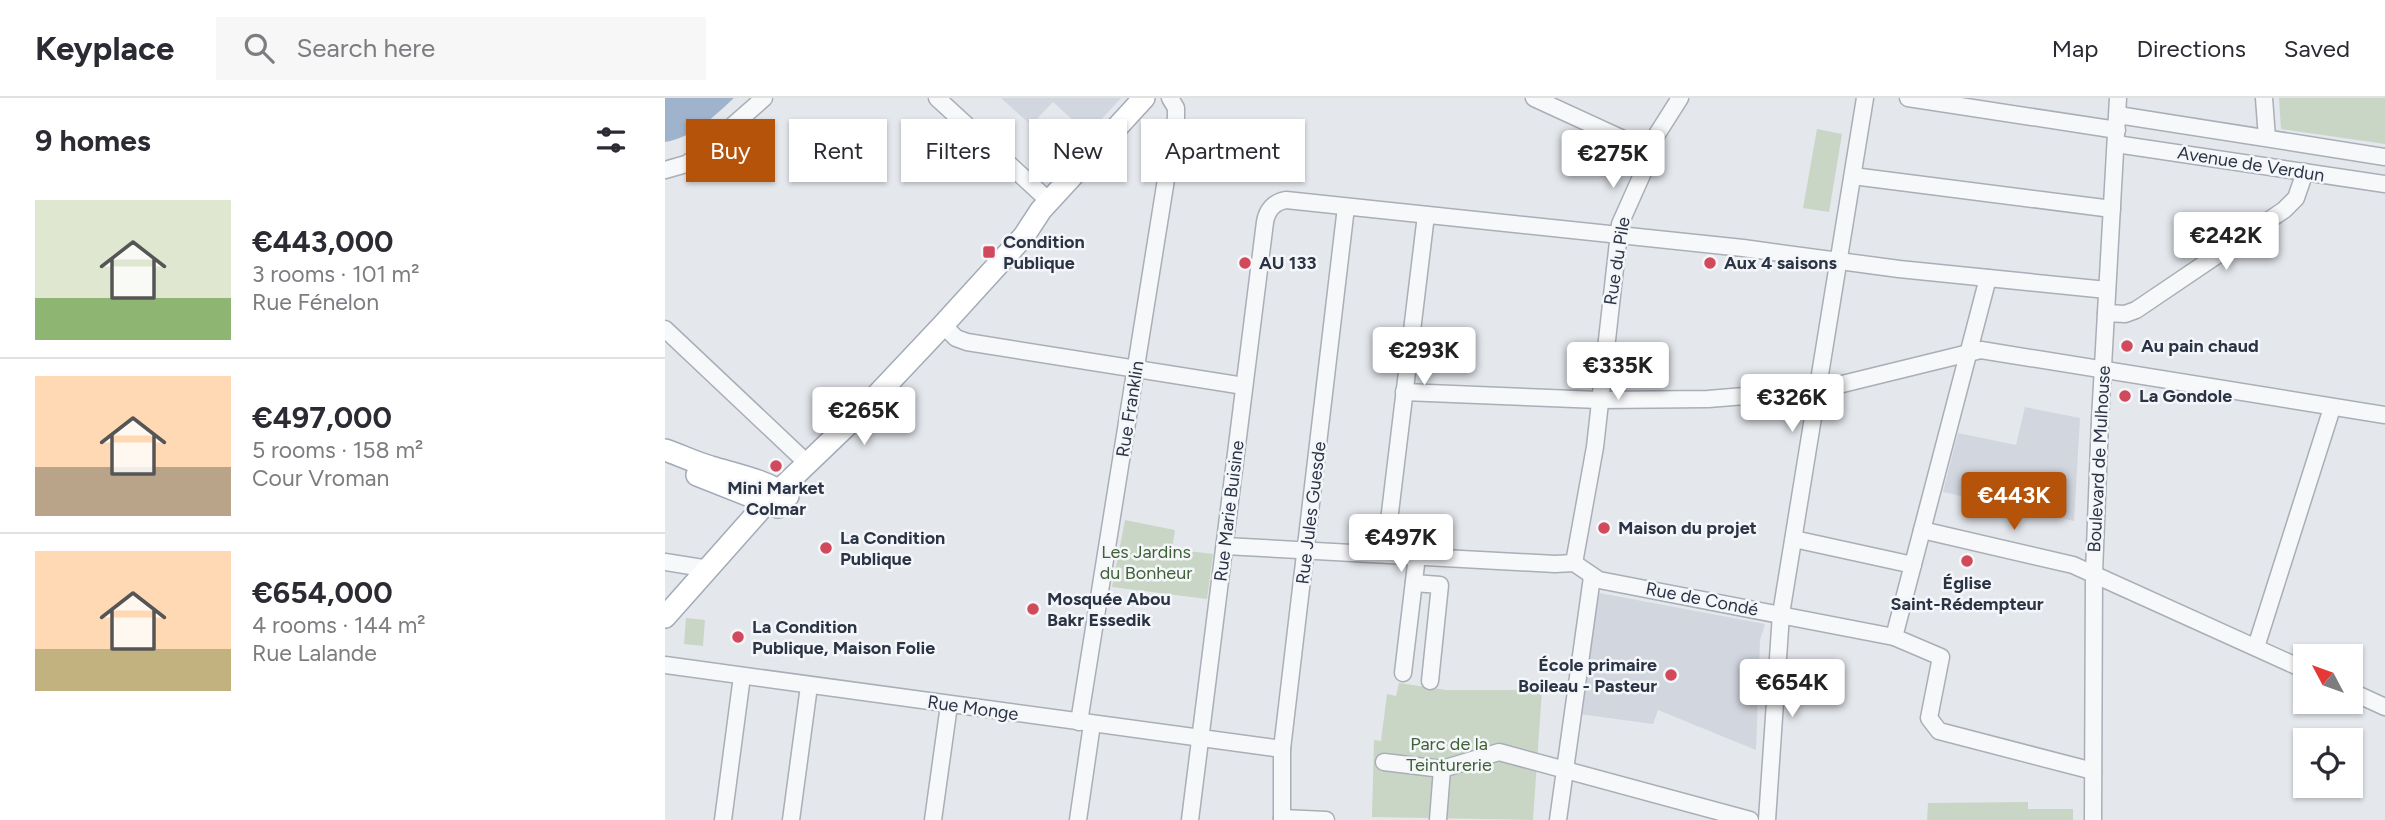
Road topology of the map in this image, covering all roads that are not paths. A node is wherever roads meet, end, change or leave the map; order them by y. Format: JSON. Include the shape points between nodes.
{"nodes":[{"id":1,"x":764,"y":98,"type":"edge"},
{"id":2,"x":937,"y":98,"type":"edge"},
{"id":3,"x":1144,"y":98,"type":"edge"},
{"id":4,"x":1170,"y":98,"type":"edge"},
{"id":5,"x":1534,"y":98,"type":"edge"},
{"id":6,"x":1680,"y":98,"type":"edge"},
{"id":7,"x":1865,"y":98,"type":"edge"},
{"id":8,"x":1908,"y":98,"type":"edge"},
{"id":9,"x":2119,"y":98,"type":"edge"},
{"id":10,"x":2265,"y":98,"type":"edge"},
{"id":11,"x":2117,"y":130,"type":"junction"},
{"id":12,"x":2267,"y":138,"type":"junction"},
{"id":13,"x":1647,"y":150,"type":"junction"},
{"id":14,"x":2385,"y":156,"type":"edge"},
{"id":15,"x":665,"y":170,"type":"edge"},
{"id":16,"x":2305,"y":172,"type":"junction"},
{"id":17,"x":1853,"y":176,"type":"junction"},
{"id":18,"x":2385,"y":184,"type":"edge"},
{"id":19,"x":1049,"y":201,"type":"junction"},
{"id":20,"x":1346,"y":207,"type":"junction"},
{"id":21,"x":2112,"y":209,"type":"junction"},
{"id":22,"x":1426,"y":215,"type":"junction"},
{"id":23,"x":1618,"y":234,"type":"junction"},
{"id":24,"x":1839,"y":260,"type":"junction"},
{"id":25,"x":1988,"y":278,"type":"junction"},
{"id":26,"x":2107,"y":290,"type":"junction"},
{"id":27,"x":2106,"y":313,"type":"junction"},
{"id":28,"x":943,"y":325,"type":"junction"},
{"id":29,"x":665,"y":329,"type":"edge"},
{"id":30,"x":1970,"y":351,"type":"junction"},
{"id":31,"x":913,"y":356,"type":"junction"},
{"id":32,"x":1136,"y":369,"type":"junction"},
{"id":33,"x":2103,"y":370,"type":"junction"},
{"id":34,"x":1244,"y":386,"type":"junction"},
{"id":35,"x":1818,"y":390,"type":"junction"},
{"id":36,"x":1404,"y":392,"type":"junction"},
{"id":37,"x":1599,"y":400,"type":"junction"},
{"id":38,"x":2332,"y":408,"type":"junction"},
{"id":39,"x":2385,"y":415,"type":"edge"},
{"id":40,"x":665,"y":450,"type":"edge"},
{"id":41,"x":665,"y":462,"type":"edge"},
{"id":42,"x":807,"y":463,"type":"junction"},
{"id":43,"x":779,"y":499,"type":"junction"},
{"id":44,"x":1922,"y":530,"type":"junction"},
{"id":45,"x":1794,"y":539,"type":"junction"},
{"id":46,"x":1225,"y":546,"type":"junction"},
{"id":47,"x":1307,"y":551,"type":"junction"},
{"id":48,"x":1385,"y":554,"type":"junction"},
{"id":49,"x":1417,"y":556,"type":"junction"},
{"id":50,"x":665,"y":562,"type":"edge"},
{"id":51,"x":1574,"y":563,"type":"junction"},
{"id":52,"x":1913,"y":565,"type":"junction"},
{"id":53,"x":709,"y":569,"type":"junction"},
{"id":54,"x":2094,"y":573,"type":"junction"},
{"id":55,"x":1592,"y":577,"type":"junction"},
{"id":56,"x":1414,"y":583,"type":"junction"},
{"id":57,"x":1781,"y":614,"type":"junction"},
{"id":58,"x":665,"y":617,"type":"edge"},
{"id":59,"x":1894,"y":637,"type":"junction"},
{"id":60,"x":2256,"y":647,"type":"junction"},
{"id":61,"x":2293,"y":664,"type":"edge"},
{"id":62,"x":665,"y":665,"type":"edge"},
{"id":63,"x":1403,"y":673,"type":"dead end"},
{"id":64,"x":742,"y":676,"type":"junction"},
{"id":65,"x":1430,"y":681,"type":"dead end"},
{"id":66,"x":809,"y":686,"type":"junction"},
{"id":67,"x":2363,"y":697,"type":"edge"},
{"id":68,"x":949,"y":705,"type":"junction"},
{"id":69,"x":2385,"y":707,"type":"edge"},
{"id":70,"x":1085,"y":723,"type":"junction"},
{"id":71,"x":1201,"y":738,"type":"junction"},
{"id":72,"x":1282,"y":749,"type":"junction"},
{"id":73,"x":1384,"y":762,"type":"dead end"},
{"id":74,"x":1442,"y":769,"type":"junction"},
{"id":75,"x":1565,"y":770,"type":"junction"},
{"id":76,"x":2093,"y":771,"type":"junction"},
{"id":77,"x":1282,"y":819,"type":"edge"},
{"id":78,"x":723,"y":820,"type":"edge"},
{"id":79,"x":791,"y":820,"type":"edge"},
{"id":80,"x":933,"y":820,"type":"edge"},
{"id":81,"x":1078,"y":820,"type":"edge"},
{"id":82,"x":1189,"y":820,"type":"edge"},
{"id":83,"x":1326,"y":820,"type":"edge"},
{"id":84,"x":1438,"y":820,"type":"edge"},
{"id":85,"x":1558,"y":820,"type":"edge"},
{"id":86,"x":1749,"y":820,"type":"edge"},
{"id":87,"x":1767,"y":820,"type":"edge"},
{"id":88,"x":2093,"y":820,"type":"edge"}],
"edges":[{"from":1,"to":15,"type":"street","via":[[697,157]]},
{"from":2,"to":19,"type":"street"},
{"from":3,"to":19,"type":"main road"},
{"from":4,"to":32,"type":"street","name":"Rue Franklin","via":[[1176,117]]},
{"from":5,"to":13,"type":"street"},
{"from":6,"to":13,"type":"street","name":"Rue du Pile"},
{"from":7,"to":17,"type":"street"},
{"from":8,"to":11,"type":"street"},
{"from":9,"to":11,"type":"street","name":"Boulevard de Mulhouse"},
{"from":10,"to":12,"type":"street"},
{"from":11,"to":12,"type":"street","name":"Avenue de Verdun"},
{"from":11,"to":16,"type":"street","name":"Avenue de Verdun"},
{"from":11,"to":21,"type":"street","name":"Boulevard de Mulhouse"},
{"from":12,"to":14,"type":"street","name":"Avenue de Verdun"},
{"from":13,"to":23,"type":"street","name":"Rue du Pile"},
{"from":16,"to":18,"type":"street","name":"Avenue de Verdun"},
{"from":16,"to":27,"type":"street","via":[[2296,198],[2284,211],[2136,310]]},
{"from":17,"to":21,"type":"street"},
{"from":17,"to":24,"type":"street"},
{"from":19,"to":28,"type":"main road","via":[[1024,236]]},
{"from":20,"to":22,"type":"street"},
{"from":20,"to":34,"type":"street","name":"Rue Marie Buisine","via":[[1286,200],[1267,213]]},
{"from":20,"to":47,"type":"street","name":"Rue Jules Guesde"},
{"from":21,"to":26,"type":"street","name":"Boulevard de Mulhouse"},
{"from":22,"to":23,"type":"street"},
{"from":22,"to":36,"type":"street"},
{"from":23,"to":24,"type":"street"},
{"from":23,"to":37,"type":"street","name":"Rue du Pile"},
{"from":24,"to":25,"type":"street"},
{"from":24,"to":35,"type":"street"},
{"from":25,"to":26,"type":"street"},
{"from":25,"to":30,"type":"street"},
{"from":26,"to":27,"type":"street","name":"Boulevard de Mulhouse"},
{"from":27,"to":33,"type":"street","name":"Boulevard de Mulhouse"},
{"from":28,"to":31,"type":"main road"},
{"from":28,"to":32,"type":"street","via":[[967,342]]},
{"from":29,"to":42,"type":"street"},
{"from":30,"to":33,"type":"street"},
{"from":30,"to":35,"type":"street"},
{"from":30,"to":44,"type":"street"},
{"from":31,"to":42,"type":"main road"},
{"from":31,"to":43,"type":"main road","via":[[866,413]]},
{"from":32,"to":34,"type":"street"},
{"from":32,"to":70,"type":"street","name":"Rue Franklin"},
{"from":33,"to":38,"type":"street"},
{"from":33,"to":54,"type":"street","name":"Boulevard de Mulhouse"},
{"from":34,"to":46,"type":"street","name":"Rue Marie Buisine"},
{"from":35,"to":37,"type":"street","via":[[1697,400]]},
{"from":35,"to":45,"type":"street"},
{"from":36,"to":37,"type":"street"},
{"from":36,"to":48,"type":"street"},
{"from":37,"to":51,"type":"street","name":"Rue du Pile"},
{"from":38,"to":39,"type":"street"},
{"from":38,"to":60,"type":"street"},
{"from":40,"to":43,"type":"main road","via":[[733,471]]},
{"from":41,"to":43,"type":"main road"},
{"from":42,"to":43,"type":"main road"},
{"from":43,"to":53,"type":"main road","via":[[741,546]]},
{"from":44,"to":52,"type":"street"},
{"from":44,"to":54,"type":"street"},
{"from":45,"to":52,"type":"street"},
{"from":45,"to":57,"type":"street"},
{"from":46,"to":47,"type":"street"},
{"from":46,"to":71,"type":"street","name":"Rue Marie Buisine"},
{"from":47,"to":48,"type":"street"},
{"from":47,"to":72,"type":"street","name":"Rue Jules Guesde"},
{"from":48,"to":49,"type":"street"},
{"from":49,"to":51,"type":"street"},
{"from":49,"to":56,"type":"street"},
{"from":50,"to":53,"type":"street"},
{"from":51,"to":55,"type":"street","name":"Rue de Condé"},
{"from":52,"to":59,"type":"street"},
{"from":53,"to":58,"type":"main road"},
{"from":54,"to":60,"type":"street"},
{"from":54,"to":76,"type":"street","name":"Boulevard de Mulhouse"},
{"from":55,"to":57,"type":"street","name":"Rue de Condé"},
{"from":55,"to":75,"type":"street"},
{"from":56,"to":63,"type":"street"},
{"from":56,"to":65,"type":"street","via":[[1440,585]]},
{"from":57,"to":59,"type":"street","name":"Rue de Condé"},
{"from":57,"to":87,"type":"street"},
{"from":59,"to":76,"type":"street","name":"Rue de Condé","via":[[1941,657],[1929,718],[1939,731]]},
{"from":60,"to":61,"type":"street"},
{"from":62,"to":64,"type":"street","name":"Rue Monge"},
{"from":64,"to":66,"type":"street","name":"Rue Monge"},
{"from":64,"to":78,"type":"street"},
{"from":66,"to":68,"type":"street","name":"Rue Monge"},
{"from":66,"to":79,"type":"street"},
{"from":67,"to":69,"type":"street"},
{"from":68,"to":70,"type":"street","name":"Rue Monge"},
{"from":68,"to":80,"type":"street"},
{"from":70,"to":71,"type":"street","name":"Rue Monge"},
{"from":70,"to":81,"type":"street","name":"Rue Franklin"},
{"from":71,"to":72,"type":"street","name":"Rue Monge"},
{"from":71,"to":82,"type":"street","name":"Rue Marie Buisine"},
{"from":72,"to":77,"type":"street","name":"Rue Jules Guesde"},
{"from":73,"to":74,"type":"street"},
{"from":74,"to":75,"type":"street","via":[[1499,752]]},
{"from":74,"to":84,"type":"street"},
{"from":75,"to":85,"type":"street"},
{"from":75,"to":86,"type":"street"},
{"from":76,"to":88,"type":"street","name":"Boulevard de Mulhouse"},
{"from":77,"to":83,"type":"street"}]}
